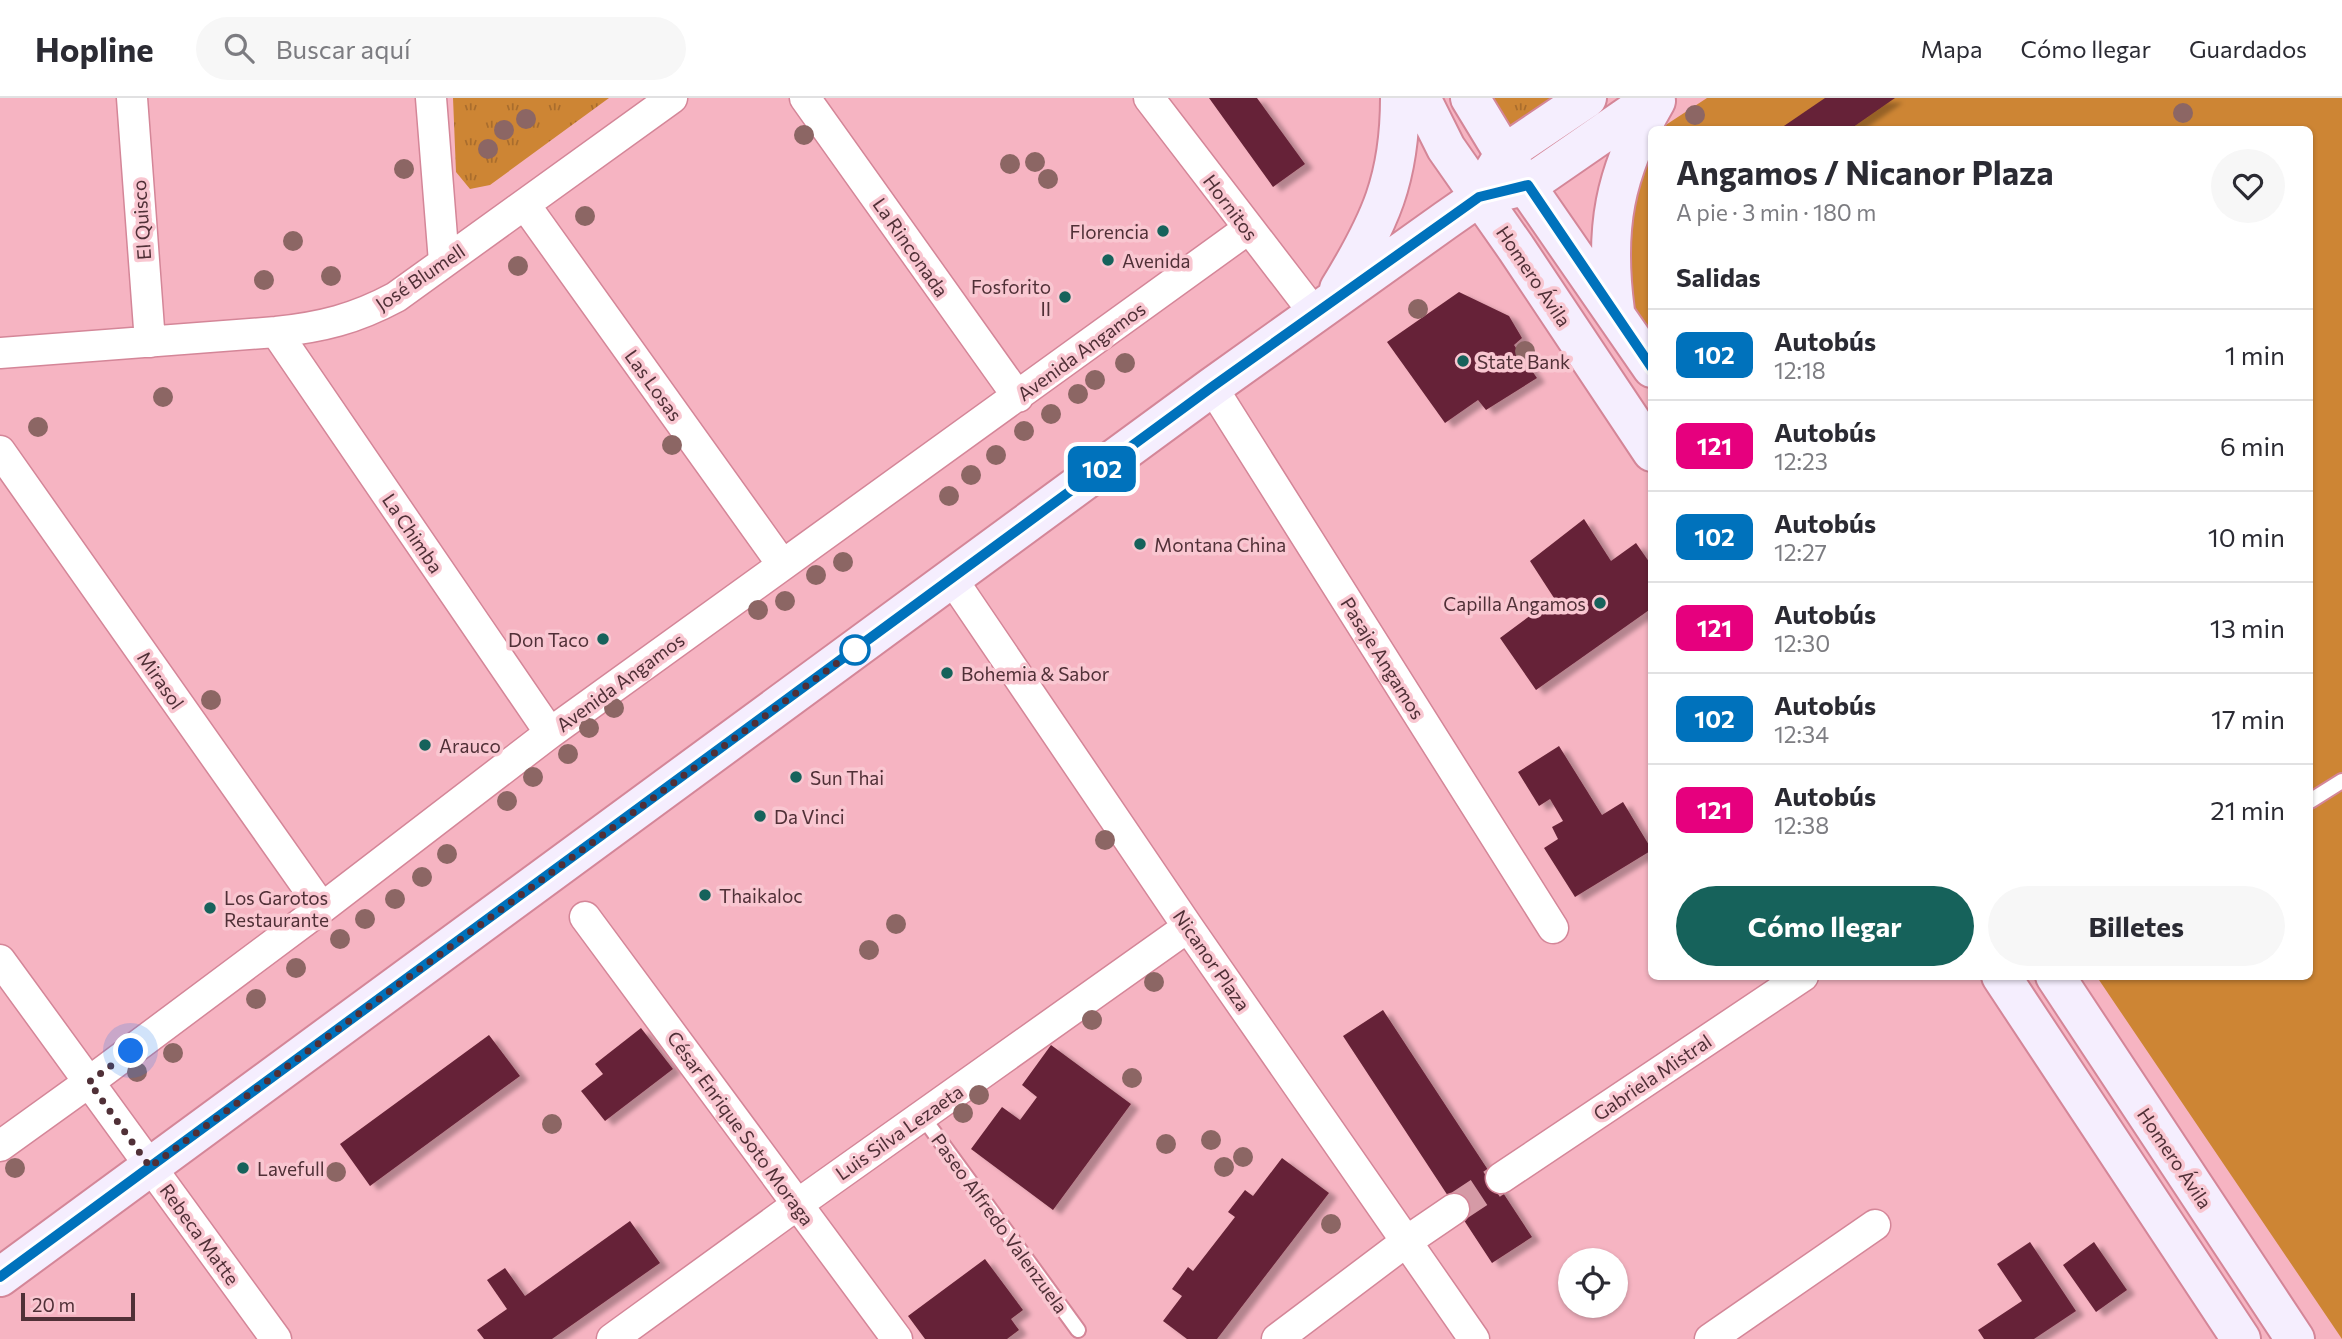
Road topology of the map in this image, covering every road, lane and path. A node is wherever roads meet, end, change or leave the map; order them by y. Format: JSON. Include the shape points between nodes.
{"nodes":[{"id":1,"x":132,"y":98,"type":"edge"},
{"id":2,"x":431,"y":98,"type":"edge"},
{"id":3,"x":672,"y":98,"type":"edge"},
{"id":4,"x":805,"y":98,"type":"edge"},
{"id":5,"x":1149,"y":98,"type":"edge"},
{"id":6,"x":1400,"y":98,"type":"edge"},
{"id":7,"x":1421,"y":98,"type":"edge"},
{"id":8,"x":1470,"y":98,"type":"edge"},
{"id":9,"x":1587,"y":98,"type":"edge"},
{"id":10,"x":1656,"y":98,"type":"edge"},
{"id":11,"x":1504,"y":154,"type":"junction"},
{"id":12,"x":1528,"y":185,"type":"junction"},
{"id":13,"x":1479,"y":197,"type":"junction"},
{"id":14,"x":525,"y":205,"type":"junction"},
{"id":15,"x":1248,"y":229,"type":"junction"},
{"id":16,"x":444,"y":262,"type":"junction"},
{"id":17,"x":1323,"y":309,"type":"junction"},
{"id":18,"x":1616,"y":313,"type":"junction"},
{"id":19,"x":276,"y":332,"type":"junction"},
{"id":20,"x":150,"y":342,"type":"junction"},
{"id":21,"x":0,"y":353,"type":"edge"},
{"id":22,"x":1648,"y":362,"type":"edge"},
{"id":23,"x":1212,"y":387,"type":"junction"},
{"id":24,"x":1018,"y":397,"type":"junction"},
{"id":25,"x":1648,"y":446,"type":"edge"},
{"id":26,"x":0,"y":452,"type":"edge"},
{"id":27,"x":782,"y":564,"type":"junction"},
{"id":28,"x":952,"y":579,"type":"junction"},
{"id":29,"x":550,"y":733,"type":"junction"},
{"id":30,"x":2342,"y":781,"type":"edge"},
{"id":31,"x":2313,"y":799,"type":"edge"},
{"id":32,"x":322,"y":908,"type":"junction"},
{"id":33,"x":586,"y":917,"type":"dead end"},
{"id":34,"x":1188,"y":927,"type":"junction"},
{"id":35,"x":1553,"y":928,"type":"dead end"},
{"id":36,"x":0,"y":960,"type":"edge"},
{"id":37,"x":1797,"y":980,"type":"edge"},
{"id":38,"x":2004,"y":980,"type":"edge"},
{"id":39,"x":2058,"y":980,"type":"edge"},
{"id":40,"x":89,"y":1082,"type":"junction"},
{"id":41,"x":922,"y":1116,"type":"junction"},
{"id":42,"x":0,"y":1146,"type":"edge"},
{"id":43,"x":150,"y":1167,"type":"junction"},
{"id":44,"x":1501,"y":1178,"type":"tunnel mouth"},
{"id":45,"x":797,"y":1204,"type":"junction"},
{"id":46,"x":1454,"y":1209,"type":"tunnel mouth"},
{"id":47,"x":1875,"y":1225,"type":"dead end"},
{"id":48,"x":1407,"y":1241,"type":"junction"},
{"id":49,"x":0,"y":1277,"type":"edge"},
{"id":50,"x":1078,"y":1330,"type":"dead end"},
{"id":51,"x":276,"y":1339,"type":"edge"},
{"id":52,"x":612,"y":1339,"type":"edge"},
{"id":53,"x":897,"y":1339,"type":"edge"},
{"id":54,"x":1277,"y":1339,"type":"edge"},
{"id":55,"x":1474,"y":1339,"type":"edge"},
{"id":56,"x":1710,"y":1339,"type":"edge"},
{"id":57,"x":2241,"y":1339,"type":"edge"},
{"id":58,"x":2295,"y":1339,"type":"edge"}],
"edges":[{"from":1,"to":20,"type":"street","name":"El Quisco"},
{"from":2,"to":16,"type":"street"},
{"from":3,"to":14,"type":"street","name":"José Blumell"},
{"from":4,"to":24,"type":"street","name":"La Rinconada"},
{"from":5,"to":15,"type":"street","name":"Hornitos"},
{"from":6,"to":17,"type":"main road","via":[[1399,136],[1388,193],[1364,248]]},
{"from":7,"to":13,"type":"main road","name":"Homero Ávila","via":[[1446,148]]},
{"from":8,"to":11,"type":"main road"},
{"from":9,"to":11,"type":"main road"},
{"from":10,"to":12,"type":"main road"},
{"from":10,"to":18,"type":"main road","via":[[1618,186],[1610,256]]},
{"from":11,"to":12,"type":"main road"},
{"from":11,"to":13,"type":"main road"},
{"from":12,"to":13,"type":"main road"},
{"from":12,"to":18,"type":"main road"},
{"from":13,"to":17,"type":"main road"},
{"from":13,"to":25,"type":"main road","name":"Homero Ávila"},
{"from":14,"to":16,"type":"street","name":"José Blumell"},
{"from":14,"to":27,"type":"street","name":"Las Losas"},
{"from":15,"to":17,"type":"street","name":"Hornitos"},
{"from":15,"to":24,"type":"street","name":"Avenida Angamos"},
{"from":16,"to":19,"type":"street","name":"José Blumell","via":[[367,312],[314,328]]},
{"from":17,"to":23,"type":"main road"},
{"from":18,"to":22,"type":"main road"},
{"from":19,"to":20,"type":"street","name":"José Blumell"},
{"from":19,"to":29,"type":"street","name":"La Chimba"},
{"from":20,"to":21,"type":"street","name":"José Blumell"},
{"from":23,"to":28,"type":"main road"},
{"from":23,"to":35,"type":"street","name":"Pasaje Angamos"},
{"from":24,"to":27,"type":"street","name":"Avenida Angamos"},
{"from":26,"to":32,"type":"street","name":"Mirasol"},
{"from":27,"to":29,"type":"street","name":"Avenida Angamos"},
{"from":28,"to":34,"type":"street","name":"Nicanor Plaza"},
{"from":28,"to":43,"type":"main road"},
{"from":29,"to":32,"type":"street","name":"Avenida Angamos"},
{"from":30,"to":31,"type":"lane"},
{"from":32,"to":40,"type":"street","name":"Avenida Angamos"},
{"from":33,"to":45,"type":"street","name":"César Enrique Soto Moraga"},
{"from":34,"to":41,"type":"street","name":"Luis Silva Lezaeta"},
{"from":34,"to":48,"type":"street","name":"Nicanor Plaza"},
{"from":36,"to":40,"type":"street","name":"Rebeca Matte"},
{"from":37,"to":44,"type":"street","name":"Gabriela Mistral"},
{"from":38,"to":57,"type":"main road"},
{"from":39,"to":58,"type":"main road","name":"Homero Ávila"},
{"from":40,"to":42,"type":"street","name":"Avenida Angamos"},
{"from":40,"to":43,"type":"street","name":"Rebeca Matte"},
{"from":41,"to":45,"type":"street","name":"Luis Silva Lezaeta"},
{"from":41,"to":50,"type":"lane","name":"Paseo Alfredo Valenzuela"},
{"from":43,"to":49,"type":"main road"},
{"from":43,"to":51,"type":"street","name":"Rebeca Matte"},
{"from":45,"to":52,"type":"street","name":"Luis Silva Lezaeta"},
{"from":45,"to":53,"type":"street","name":"César Enrique Soto Moraga"},
{"from":46,"to":48,"type":"street"},
{"from":47,"to":56,"type":"street"},
{"from":48,"to":54,"type":"street"},
{"from":48,"to":55,"type":"street","name":"Nicanor Plaza"}]}
